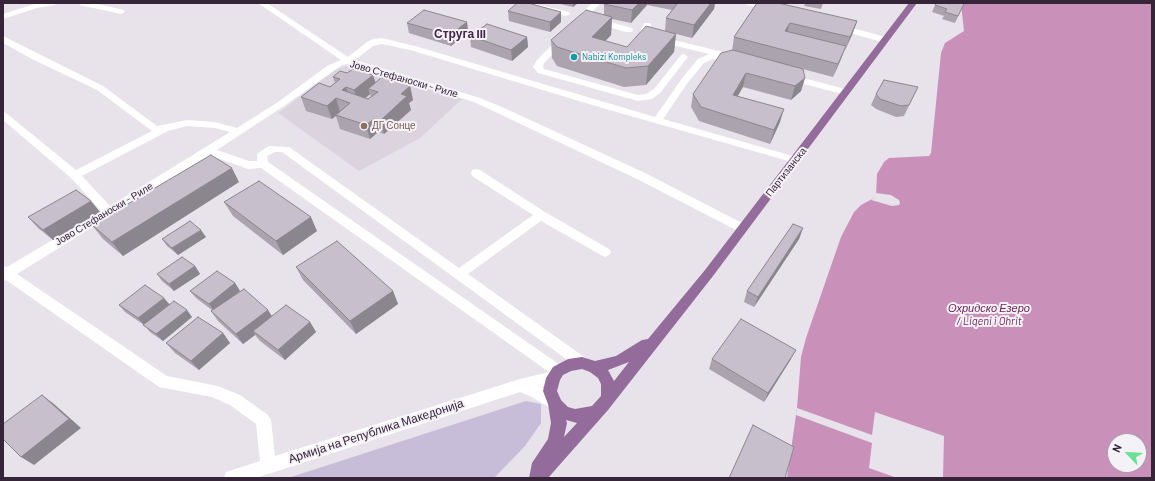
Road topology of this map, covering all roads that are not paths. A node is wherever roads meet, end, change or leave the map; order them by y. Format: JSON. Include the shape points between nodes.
{"nodes":[{"id":1,"x":52,"y":3,"type":"edge"},
{"id":2,"x":83,"y":3,"type":"edge"},
{"id":3,"x":262,"y":3,"type":"edge"},
{"id":4,"x":523,"y":3,"type":"edge"},
{"id":5,"x":597,"y":3,"type":"edge"},
{"id":6,"x":750,"y":3,"type":"edge"},
{"id":7,"x":913,"y":3,"type":"edge"},
{"id":8,"x":36,"y":5,"type":"edge"},
{"id":9,"x":780,"y":11,"type":"edge"},
{"id":10,"x":121,"y":12,"type":"dead end"},
{"id":11,"x":566,"y":14,"type":"dead end"},
{"id":12,"x":3,"y":17,"type":"edge"},
{"id":13,"x":647,"y":25,"type":"edge"},
{"id":14,"x":833,"y":25,"type":"edge"},
{"id":15,"x":629,"y":30,"type":"dead end"},
{"id":16,"x":571,"y":32,"type":"edge"},
{"id":17,"x":3,"y":39,"type":"edge"},
{"id":18,"x":886,"y":40,"type":"junction"},
{"id":19,"x":684,"y":57,"type":"dead end"},
{"id":20,"x":348,"y":61,"type":"junction"},
{"id":21,"x":781,"y":72,"type":"edge"},
{"id":22,"x":588,"y":85,"type":"junction"},
{"id":23,"x":847,"y":90,"type":"junction"},
{"id":24,"x":577,"y":97,"type":"junction"},
{"id":25,"x":3,"y":115,"type":"edge"},
{"id":26,"x":657,"y":120,"type":"junction"},
{"id":27,"x":166,"y":128,"type":"junction"},
{"id":28,"x":238,"y":132,"type":"junction"},
{"id":29,"x":208,"y":151,"type":"junction"},
{"id":30,"x":796,"y":160,"type":"junction"},
{"id":31,"x":263,"y":164,"type":"junction"},
{"id":32,"x":476,"y":173,"type":"dead end"},
{"id":33,"x":75,"y":175,"type":"junction"},
{"id":34,"x":109,"y":212,"type":"junction"},
{"id":35,"x":541,"y":215,"type":"junction"},
{"id":36,"x":742,"y":228,"type":"junction"},
{"id":37,"x":605,"y":252,"type":"dead end"},
{"id":38,"x":4,"y":274,"type":"edge"},
{"id":39,"x":459,"y":274,"type":"junction"},
{"id":40,"x":655,"y":339,"type":"junction"},
{"id":41,"x":588,"y":365,"type":"junction"},
{"id":42,"x":556,"y":375,"type":"junction"},
{"id":43,"x":520,"y":385,"type":"junction"},
{"id":44,"x":554,"y":404,"type":"junction"},
{"id":45,"x":603,"y":405,"type":"junction"},
{"id":46,"x":268,"y":466,"type":"junction"},
{"id":47,"x":232,"y":478,"type":"edge"},
{"id":48,"x":532,"y":478,"type":"edge"},
{"id":49,"x":537,"y":478,"type":"edge"}],
"edges":[{"from":1,"to":8,"type":"street"},
{"from":2,"to":10,"type":"street"},
{"from":3,"to":20,"type":"street"},
{"from":4,"to":11,"type":"street"},
{"from":5,"to":15,"type":"street","via":[[584,17]]},
{"from":6,"to":9,"type":"street"},
{"from":7,"to":18,"type":"main road","name":"Партизанска"},
{"from":8,"to":12,"type":"street"},
{"from":13,"to":26,"type":"street","via":[[644,32],[647,36],[744,62],[712,56],[701,61]]},
{"from":14,"to":18,"type":"street"},
{"from":16,"to":22,"type":"street","via":[[538,67],[540,71]]},
{"from":17,"to":27,"type":"street","via":[[100,88],[155,129]]},
{"from":18,"to":23,"type":"main road","name":"Партизанска"},
{"from":19,"to":22,"type":"street","via":[[657,91],[649,97],[638,98]]},
{"from":20,"to":24,"type":"street","via":[[370,44],[382,41]]},
{"from":20,"to":28,"type":"street","name":"Јово Стефаноски - Риле","via":[[339,62]]},
{"from":20,"to":36,"type":"street","name":"Јово Стефаноски - Риле","via":[[499,109]]},
{"from":21,"to":23,"type":"street"},
{"from":22,"to":24,"type":"street"},
{"from":23,"to":30,"type":"main road","name":"Партизанска"},
{"from":24,"to":26,"type":"street"},
{"from":25,"to":33,"type":"street"},
{"from":26,"to":30,"type":"street"},
{"from":27,"to":28,"type":"street","via":[[187,123],[215,125]]},
{"from":27,"to":33,"type":"street"},
{"from":28,"to":29,"type":"street","name":"Јово Стефаноски - Риле"},
{"from":29,"to":31,"type":"street","via":[[248,165]]},
{"from":29,"to":34,"type":"street","name":"Јово Стефаноски - Риле"},
{"from":30,"to":36,"type":"main road","name":"Партизанска"},
{"from":31,"to":39,"type":"street","via":[[262,155],[273,148],[285,148]]},
{"from":31,"to":42,"type":"street"},
{"from":32,"to":35,"type":"street"},
{"from":33,"to":34,"type":"street"},
{"from":34,"to":38,"type":"street","name":"Јово Стефаноски - Риле"},
{"from":35,"to":37,"type":"street"},
{"from":35,"to":39,"type":"street"},
{"from":36,"to":40,"type":"main road","name":"Партизанска","via":[[710,273]]},
{"from":38,"to":46,"type":"street","via":[[164,382],[213,391],[235,400],[263,420]]},
{"from":39,"to":41,"type":"street"},
{"from":40,"to":41,"type":"main road","name":"Партизанска","via":[[619,361]]},
{"from":40,"to":45,"type":"main road","name":"Партизанска"},
{"from":41,"to":42,"type":"main road","name":"Партизанска","via":[[568,365]]},
{"from":41,"to":45,"type":"main road","name":"Партизанска","via":[[603,374],[608,384],[608,397]]},
{"from":42,"to":43,"type":"street","name":"Армија на Република Македонија"},
{"from":42,"to":44,"type":"main road","via":[[550,391]]},
{"from":43,"to":44,"type":"street","via":[[537,392]]},
{"from":43,"to":46,"type":"street","name":"Армија на Република Македонија"},
{"from":44,"to":45,"type":"main road","name":"Партизанска","via":[[563,412],[575,416],[588,415]]},
{"from":44,"to":48,"type":"main road","via":[[559,423],[554,442]]},
{"from":45,"to":49,"type":"main road","name":"Партизанска"},
{"from":46,"to":47,"type":"street","name":"Армија на Република Македонија"}]}
